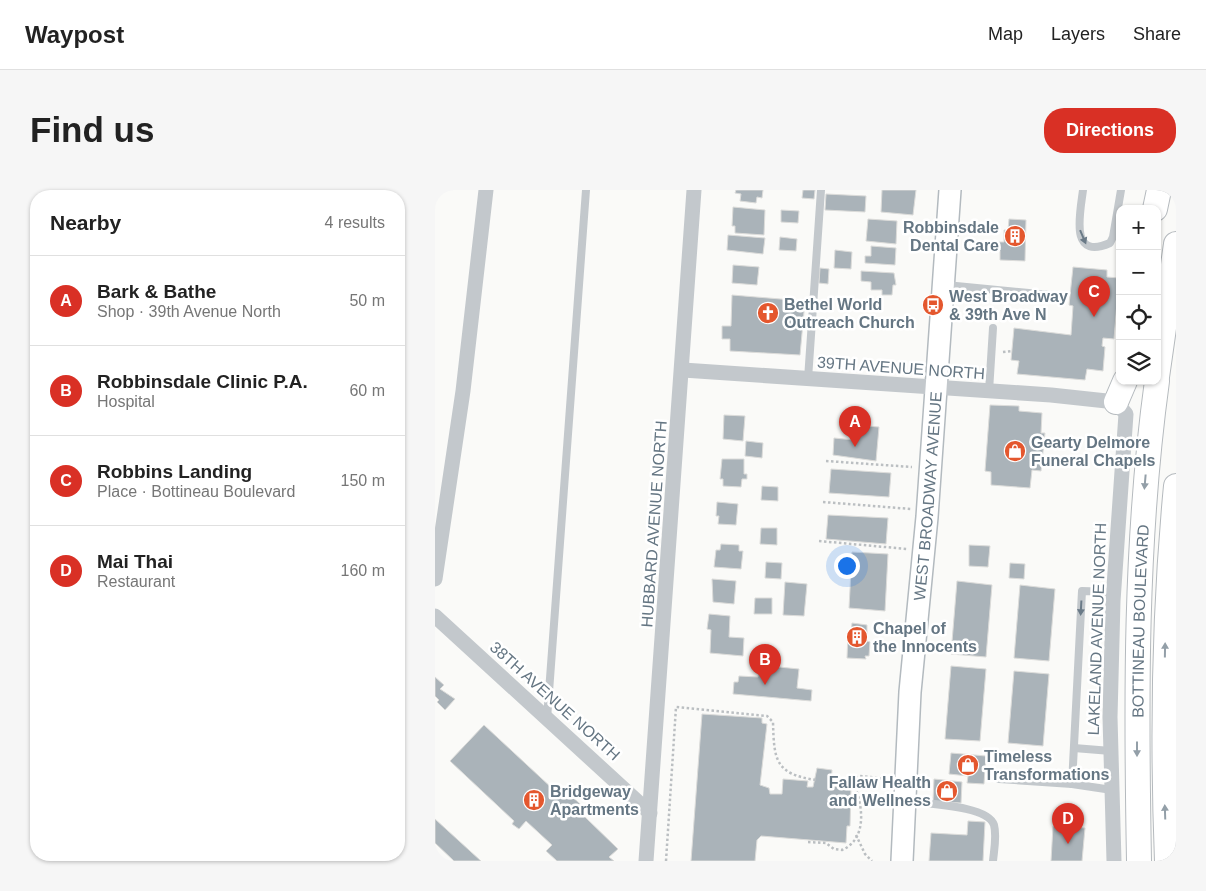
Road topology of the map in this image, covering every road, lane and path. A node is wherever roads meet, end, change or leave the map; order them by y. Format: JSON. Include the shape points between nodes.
{"nodes":[{"id":1,"x":486,"y":190,"type":"edge"},
{"id":2,"x":586,"y":190,"type":"edge"},
{"id":3,"x":694,"y":190,"type":"edge"},
{"id":4,"x":821,"y":190,"type":"edge"},
{"id":5,"x":950,"y":190,"type":"edge"},
{"id":6,"x":1083,"y":190,"type":"edge"},
{"id":7,"x":1121,"y":190,"type":"edge"},
{"id":8,"x":1159,"y":190,"type":"edge"},
{"id":9,"x":1156,"y":205,"type":"edge"},
{"id":10,"x":1176,"y":244,"type":"edge"},
{"id":11,"x":944,"y":285,"type":"junction"},
{"id":12,"x":1050,"y":295,"type":"dead end"},
{"id":13,"x":993,"y":328,"type":"dead end"},
{"id":14,"x":1161,"y":349,"type":"edge"},
{"id":15,"x":683,"y":370,"type":"junction"},
{"id":16,"x":808,"y":379,"type":"junction"},
{"id":17,"x":1157,"y":385,"type":"edge"},
{"id":18,"x":937,"y":388,"type":"junction"},
{"id":19,"x":989,"y":391,"type":"junction"},
{"id":20,"x":1121,"y":392,"type":"edge"},
{"id":21,"x":826,"y":461,"type":"dead end"},
{"id":22,"x":913,"y":467,"type":"dead end"},
{"id":23,"x":1176,"y":486,"type":"edge"},
{"id":24,"x":823,"y":502,"type":"dead end"},
{"id":25,"x":911,"y":509,"type":"dead end"},
{"id":26,"x":819,"y":541,"type":"dead end"},
{"id":27,"x":907,"y":549,"type":"dead end"},
{"id":28,"x":435,"y":580,"type":"edge"},
{"id":29,"x":1113,"y":592,"type":"junction"},
{"id":30,"x":435,"y":616,"type":"edge"},
{"id":31,"x":547,"y":719,"type":"junction"},
{"id":32,"x":1074,"y":748,"type":"junction"},
{"id":33,"x":1111,"y":751,"type":"junction"},
{"id":34,"x":851,"y":778,"type":"junction"},
{"id":35,"x":816,"y":780,"type":"dead end"},
{"id":36,"x":892,"y":780,"type":"dead end"},
{"id":37,"x":999,"y":780,"type":"dead end"},
{"id":38,"x":831,"y":782,"type":"dead end"},
{"id":39,"x":1072,"y":784,"type":"junction"},
{"id":40,"x":1112,"y":790,"type":"junction"},
{"id":41,"x":906,"y":801,"type":"junction"},
{"id":42,"x":651,"y":813,"type":"junction"},
{"id":43,"x":856,"y":834,"type":"junction"},
{"id":44,"x":808,"y":842,"type":"dead end"},
{"id":45,"x":646,"y":861,"type":"edge"},
{"id":46,"x":666,"y":861,"type":"edge"},
{"id":47,"x":872,"y":861,"type":"edge"},
{"id":48,"x":902,"y":861,"type":"edge"},
{"id":49,"x":993,"y":861,"type":"edge"},
{"id":50,"x":1114,"y":861,"type":"edge"},
{"id":51,"x":1139,"y":861,"type":"edge"},
{"id":52,"x":1167,"y":861,"type":"edge"}],
"edges":[{"from":1,"to":28,"type":"street","via":[[463,391]]},
{"from":2,"to":31,"type":"lane"},
{"from":3,"to":15,"type":"street","name":"HUBBARD AVENUE NORTH"},
{"from":4,"to":16,"type":"lane"},
{"from":5,"to":11,"type":"street","name":"WEST BROADWAY AVENUE"},
{"from":6,"to":7,"type":"lane","one_way":true,"via":[[1078,225],[1084,243],[1095,248],[1110,243],[1113,237]]},
{"from":8,"to":9,"type":"main road"},
{"from":10,"to":14,"type":"main road"},
{"from":11,"to":12,"type":"lane"},
{"from":11,"to":18,"type":"street","name":"WEST BROADWAY AVENUE"},
{"from":13,"to":19,"type":"lane"},
{"from":15,"to":16,"type":"street","name":"39TH AVENUE NORTH"},
{"from":15,"to":42,"type":"street","name":"HUBBARD AVENUE NORTH"},
{"from":16,"to":18,"type":"street","name":"39TH AVENUE NORTH"},
{"from":17,"to":51,"type":"main road","name":"BOTTINEAU BOULEVARD","one_way":true,"via":[[1144,499],[1136,658]]},
{"from":18,"to":19,"type":"street","name":"39TH AVENUE NORTH"},
{"from":18,"to":41,"type":"street","name":"WEST BROADWAY AVENUE","via":[[915,627]]},
{"from":19,"to":20,"type":"street","name":"39TH AVENUE NORTH"},
{"from":20,"to":29,"type":"street","name":"LAKELAND AVENUE NORTH","via":[[1126,414]]},
{"from":21,"to":22,"type":"path"},
{"from":52,"to":23,"type":"main road","name":"BOTTINEAU BOULEVARD","one_way":true,"via":[[1164,702]]},
{"from":24,"to":25,"type":"path"},
{"from":26,"to":27,"type":"path"},
{"from":29,"to":32,"type":"lane","one_way":true,"via":[[1082,591]]},
{"from":29,"to":33,"type":"street","name":"LAKELAND AVENUE NORTH"},
{"from":30,"to":31,"type":"street","name":"38TH AVENUE NORTH"},
{"from":31,"to":42,"type":"street","name":"38TH AVENUE NORTH"},
{"from":32,"to":33,"type":"lane"},
{"from":32,"to":39,"type":"lane"},
{"from":33,"to":40,"type":"street","name":"LAKELAND AVENUE NORTH"},
{"from":34,"to":36,"type":"path"},
{"from":34,"to":38,"type":"path"},
{"from":34,"to":43,"type":"path","via":[[862,813]]},
{"from":35,"to":46,"type":"path","via":[[799,778],[779,764],[774,752],[773,722],[767,716],[676,707]]},
{"from":37,"to":39,"type":"lane"},
{"from":39,"to":40,"type":"lane"},
{"from":40,"to":50,"type":"street","name":"LAKELAND AVENUE NORTH"},
{"from":41,"to":48,"type":"street","name":"WEST BROADWAY AVENUE"},
{"from":41,"to":49,"type":"lane","via":[[963,808],[990,818],[994,826]]},
{"from":42,"to":45,"type":"street","name":"HUBBARD AVENUE NORTH"},
{"from":43,"to":44,"type":"path","via":[[851,844],[841,850],[826,843]]},
{"from":43,"to":47,"type":"path"}]}
